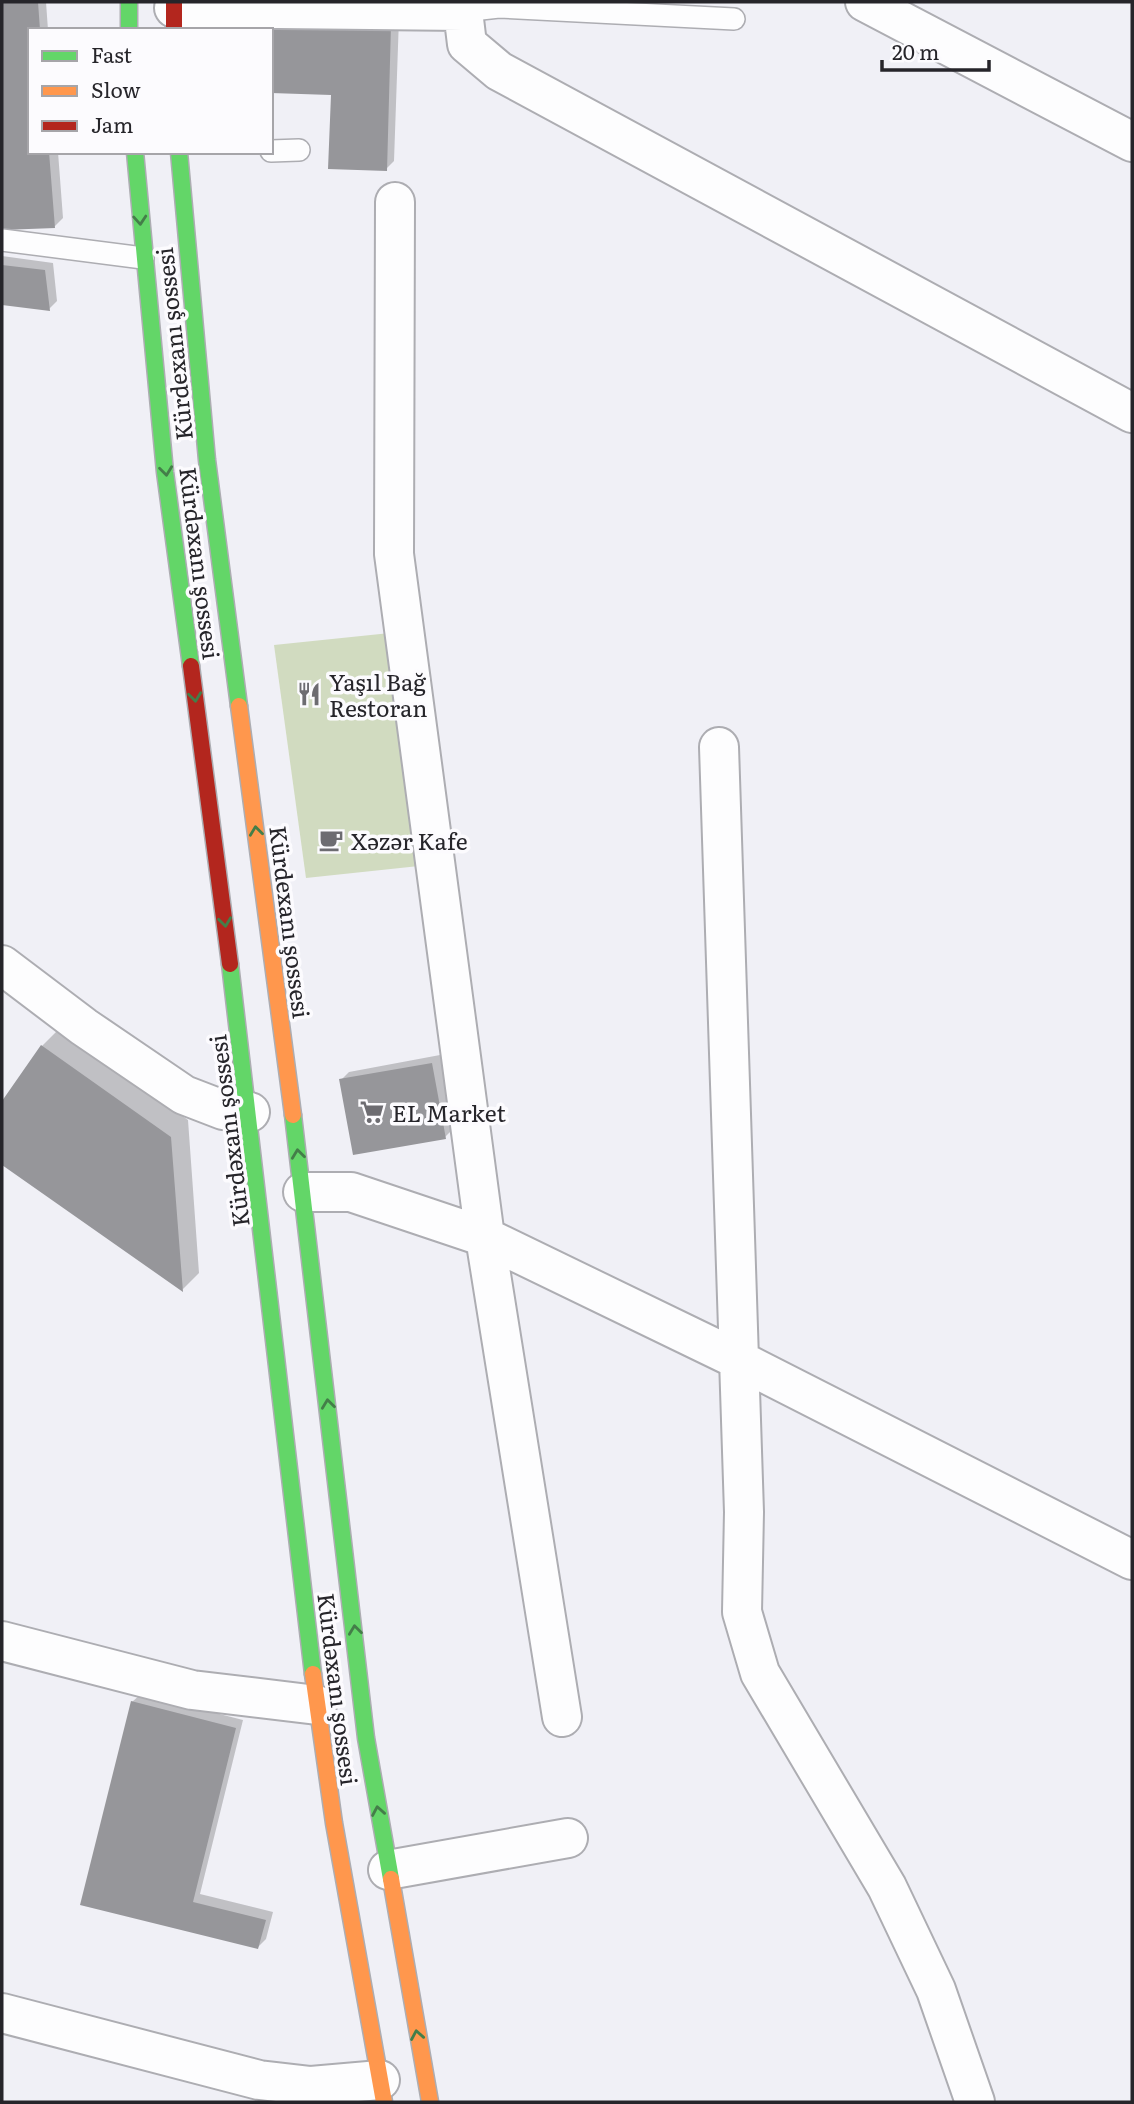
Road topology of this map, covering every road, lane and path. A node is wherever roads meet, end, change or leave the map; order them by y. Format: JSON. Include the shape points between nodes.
{"nodes":[{"id":1,"x":129,"y":2,"type":"edge"},
{"id":2,"x":865,"y":2,"type":"edge"},
{"id":3,"x":466,"y":6,"type":"edge"},
{"id":4,"x":174,"y":13,"type":"edge"},
{"id":5,"x":734,"y":19,"type":"dead end"},
{"id":6,"x":129,"y":28,"type":"edge"},
{"id":7,"x":1132,"y":142,"type":"edge"},
{"id":8,"x":273,"y":150,"type":"edge"},
{"id":9,"x":299,"y":150,"type":"dead end"},
{"id":10,"x":135,"y":154,"type":"edge"},
{"id":11,"x":179,"y":154,"type":"edge"},
{"id":12,"x":395,"y":202,"type":"dead end"},
{"id":13,"x":2,"y":240,"type":"edge"},
{"id":14,"x":143,"y":258,"type":"junction"},
{"id":15,"x":1132,"y":413,"type":"edge"},
{"id":16,"x":719,"y":747,"type":"dead end"},
{"id":17,"x":2,"y":965,"type":"edge"},
{"id":18,"x":250,"y":1112,"type":"junction"},
{"id":19,"x":303,"y":1192,"type":"junction"},
{"id":20,"x":485,"y":1237,"type":"junction"},
{"id":21,"x":739,"y":1360,"type":"junction"},
{"id":22,"x":1132,"y":1560,"type":"edge"},
{"id":23,"x":2,"y":1641,"type":"edge"},
{"id":24,"x":363,"y":1698,"type":"joint"},
{"id":25,"x":317,"y":1705,"type":"junction"},
{"id":26,"x":562,"y":1717,"type":"dead end"},
{"id":27,"x":568,"y":1838,"type":"dead end"},
{"id":28,"x":388,"y":1870,"type":"junction"},
{"id":29,"x":2,"y":2013,"type":"edge"},
{"id":30,"x":382,"y":2091,"type":"edge"},
{"id":31,"x":430,"y":2102,"type":"edge"},
{"id":32,"x":975,"y":2102,"type":"edge"}],
"edges":[{"from":1,"to":6,"type":"main road"},
{"from":2,"to":7,"type":"street"},
{"from":3,"to":4,"type":"street"},
{"from":3,"to":5,"type":"lane"},
{"from":3,"to":15,"type":"street","via":[[467,44],[499,71]]},
{"from":8,"to":9,"type":"lane"},
{"from":10,"to":14,"type":"main road","name":"Kürdəxanı şossesi","one_way":true},
{"from":19,"to":11,"type":"main road","name":"Kürdexanı şossesi","one_way":true,"via":[[207,460]]},
{"from":12,"to":20,"type":"street","via":[[394,554]]},
{"from":13,"to":14,"type":"lane"},
{"from":14,"to":18,"type":"main road","name":"Kürdəxanı şossesi","one_way":true,"via":[[166,472]]},
{"from":16,"to":21,"type":"street"},
{"from":17,"to":18,"type":"street","via":[[184,1095],[223,1110]]},
{"from":18,"to":25,"type":"main road","name":"Kürdəxanı şossesi"},
{"from":19,"to":20,"type":"street","via":[[351,1192]]},
{"from":24,"to":19,"type":"main road","name":"Kürdexanı şossesi","one_way":true},
{"from":20,"to":21,"type":"street"},
{"from":20,"to":26,"type":"street"},
{"from":21,"to":22,"type":"street"},
{"from":21,"to":32,"type":"street","via":[[742,1612],[748,1641],[780,1710],[887,1887],[936,1990]]},
{"from":23,"to":25,"type":"street","via":[[192,1690]]},
{"from":28,"to":24,"type":"main road","name":"Kürdəxanı şossesi","one_way":true},
{"from":25,"to":30,"type":"main road","name":"Kürdəxanı şossesi"},
{"from":27,"to":28,"type":"street"},
{"from":31,"to":28,"type":"main road","name":"Kürdəxanı şossesi","one_way":true},
{"from":29,"to":30,"type":"street","via":[[259,2080]]}]}
